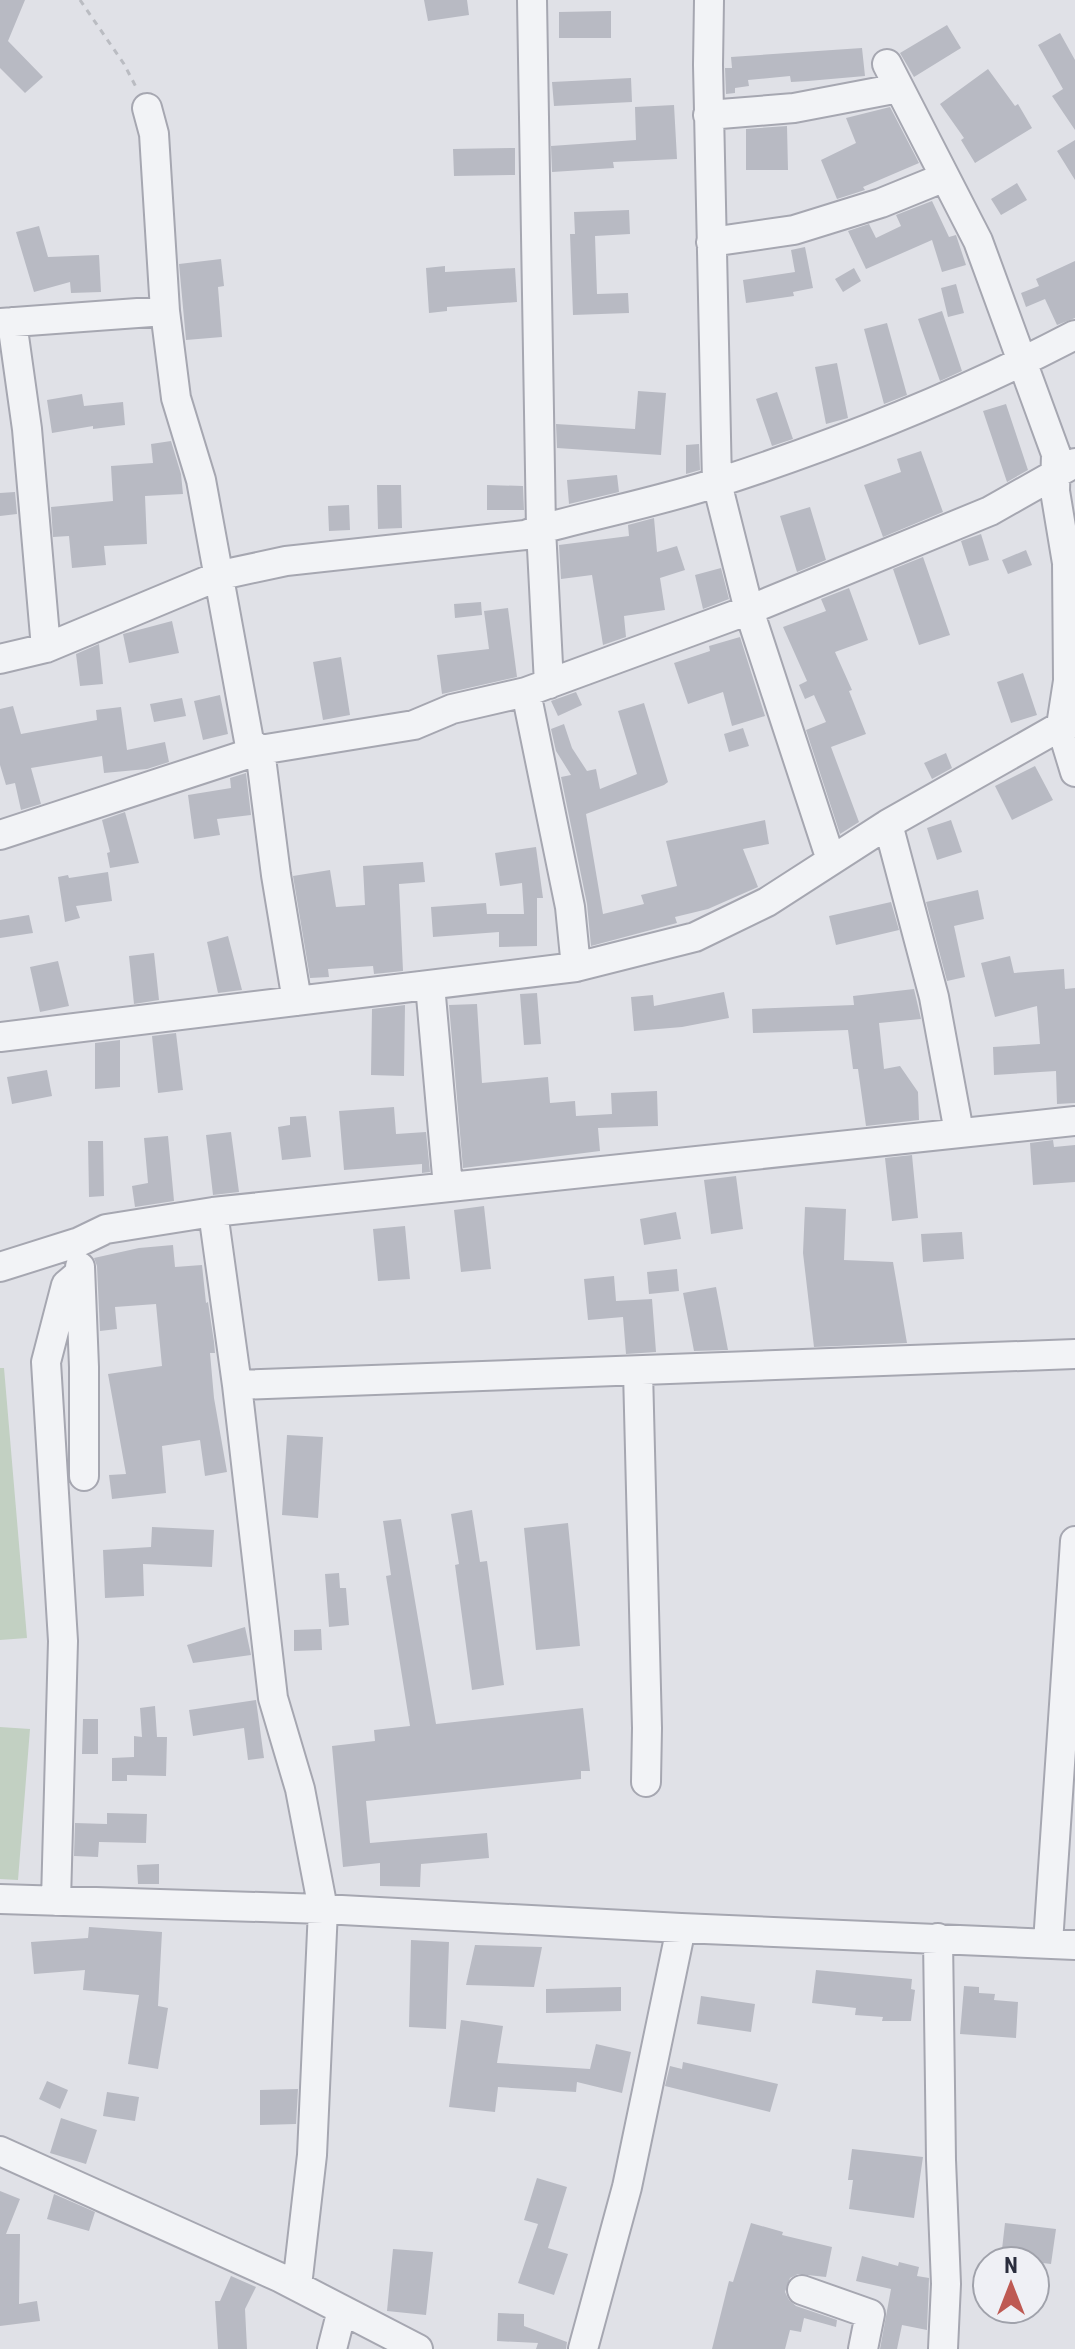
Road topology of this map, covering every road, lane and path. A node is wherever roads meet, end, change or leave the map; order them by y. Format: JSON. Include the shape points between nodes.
{"nodes":[{"id":1,"x":80,"y":0,"type":"edge"},
{"id":2,"x":532,"y":0,"type":"edge"},
{"id":3,"x":709,"y":0,"type":"edge"},
{"id":4,"x":147,"y":108,"type":"joint"},
{"id":5,"x":708,"y":115,"type":"junction"},
{"id":6,"x":945,"y":177,"type":"junction"},
{"id":7,"x":711,"y":242,"type":"junction"},
{"id":8,"x":165,"y":311,"type":"junction"},
{"id":9,"x":6,"y":322,"type":"edge"},
{"id":10,"x":1075,"y":335,"type":"edge"},
{"id":11,"x":1022,"y":363,"type":"junction"},
{"id":12,"x":1065,"y":470,"type":"edge"},
{"id":13,"x":717,"y":483,"type":"junction"},
{"id":14,"x":541,"y":529,"type":"junction"},
{"id":15,"x":221,"y":575,"type":"junction"},
{"id":16,"x":749,"y":610,"type":"junction"},
{"id":17,"x":46,"y":648,"type":"junction"},
{"id":18,"x":0,"y":659,"type":"edge"},
{"id":19,"x":538,"y":688,"type":"junction"},
{"id":20,"x":1068,"y":725,"type":"edge"},
{"id":21,"x":260,"y":750,"type":"junction"},
{"id":22,"x":1075,"y":772,"type":"edge"},
{"id":23,"x":888,"y":824,"type":"junction"},
{"id":24,"x":0,"y":835,"type":"edge"},
{"id":25,"x":831,"y":860,"type":"junction"},
{"id":26,"x":576,"y":967,"type":"junction"},
{"id":27,"x":430,"y":985,"type":"junction"},
{"id":28,"x":297,"y":1001,"type":"junction"},
{"id":29,"x":0,"y":1037,"type":"edge"},
{"id":30,"x":1075,"y":1121,"type":"edge"},
{"id":31,"x":959,"y":1132,"type":"junction"},
{"id":32,"x":448,"y":1187,"type":"junction"},
{"id":33,"x":213,"y":1212,"type":"junction"},
{"id":34,"x":79,"y":1242,"type":"junction"},
{"id":35,"x":0,"y":1267,"type":"edge"},
{"id":36,"x":80,"y":1273,"type":"junction"},
{"id":37,"x":1075,"y":1354,"type":"edge"},
{"id":38,"x":638,"y":1371,"type":"junction"},
{"id":39,"x":237,"y":1385,"type":"junction"},
{"id":40,"x":84,"y":1476,"type":"dead end"},
{"id":41,"x":1075,"y":1541,"type":"edge"},
{"id":42,"x":646,"y":1782,"type":"dead end"},
{"id":43,"x":0,"y":1899,"type":"edge"},
{"id":44,"x":56,"y":1901,"type":"junction"},
{"id":45,"x":323,"y":1909,"type":"junction"},
{"id":46,"x":681,"y":1928,"type":"junction"},
{"id":47,"x":938,"y":1938,"type":"junction"},
{"id":48,"x":1061,"y":1944,"type":"edge"},
{"id":49,"x":0,"y":2151,"type":"edge"},
{"id":50,"x":297,"y":2286,"type":"junction"},
{"id":51,"x":802,"y":2290,"type":"dead end"},
{"id":52,"x":342,"y":2310,"type":"junction"},
{"id":53,"x":332,"y":2349,"type":"edge"},
{"id":54,"x":418,"y":2349,"type":"edge"},
{"id":55,"x":583,"y":2349,"type":"edge"},
{"id":56,"x":863,"y":2349,"type":"edge"},
{"id":57,"x":943,"y":2349,"type":"edge"}],
"edges":[{"from":1,"to":4,"type":"path"},
{"from":2,"to":14,"type":"street"},
{"from":3,"to":5,"type":"street"},
{"from":4,"to":8,"type":"street","via":[[154,134]]},
{"from":5,"to":6,"type":"street","via":[[794,108],[893,76]]},
{"from":5,"to":7,"type":"street"},
{"from":6,"to":7,"type":"street","via":[[794,230]]},
{"from":6,"to":11,"type":"street","via":[[978,241]]},
{"from":7,"to":13,"type":"street"},
{"from":8,"to":9,"type":"street"},
{"from":8,"to":15,"type":"street","via":[[176,398],[201,480]]},
{"from":9,"to":17,"type":"street","via":[[27,429]]},
{"from":10,"to":11,"type":"street"},
{"from":11,"to":12,"type":"street"},
{"from":11,"to":13,"type":"street","via":[[848,437]]},
{"from":12,"to":16,"type":"street","via":[[990,511]]},
{"from":12,"to":20,"type":"street","via":[[1055,491],[1067,563]]},
{"from":13,"to":14,"type":"street"},
{"from":13,"to":16,"type":"street"},
{"from":14,"to":15,"type":"street","via":[[510,537],[286,561]]},
{"from":14,"to":19,"type":"street"},
{"from":15,"to":17,"type":"street"},
{"from":15,"to":21,"type":"street","via":[[249,741]]},
{"from":16,"to":19,"type":"street"},
{"from":16,"to":25,"type":"street"},
{"from":17,"to":18,"type":"street"},
{"from":19,"to":21,"type":"street","via":[[452,709],[414,725]]},
{"from":19,"to":26,"type":"street"},
{"from":20,"to":22,"type":"street"},
{"from":20,"to":23,"type":"street"},
{"from":21,"to":24,"type":"street"},
{"from":21,"to":28,"type":"street"},
{"from":23,"to":25,"type":"street"},
{"from":23,"to":31,"type":"street","via":[[934,997]]},
{"from":25,"to":26,"type":"street","via":[[767,902],[695,937]]},
{"from":26,"to":27,"type":"street"},
{"from":27,"to":28,"type":"street"},
{"from":27,"to":32,"type":"street"},
{"from":28,"to":29,"type":"street"},
{"from":30,"to":31,"type":"street"},
{"from":31,"to":32,"type":"street"},
{"from":32,"to":33,"type":"street"},
{"from":33,"to":34,"type":"street","via":[[106,1229]]},
{"from":33,"to":39,"type":"street"},
{"from":34,"to":35,"type":"street"},
{"from":34,"to":36,"type":"street"},
{"from":36,"to":40,"type":"street"},
{"from":36,"to":44,"type":"street","via":[[66,1285],[46,1362],[63,1641]]},
{"from":37,"to":38,"type":"street"},
{"from":38,"to":39,"type":"street"},
{"from":38,"to":42,"type":"street"},
{"from":39,"to":45,"type":"street","via":[[273,1698],[300,1789]]},
{"from":41,"to":48,"type":"street"},
{"from":43,"to":44,"type":"street"},
{"from":44,"to":45,"type":"street"},
{"from":45,"to":46,"type":"street"},
{"from":45,"to":50,"type":"street","via":[[312,2155]]},
{"from":46,"to":47,"type":"street"},
{"from":46,"to":55,"type":"street","via":[[627,2187]]},
{"from":47,"to":48,"type":"street"},
{"from":47,"to":57,"type":"street"},
{"from":49,"to":50,"type":"street"},
{"from":50,"to":52,"type":"street"},
{"from":51,"to":56,"type":"street","via":[[870,2314]]},
{"from":52,"to":53,"type":"street"},
{"from":52,"to":54,"type":"street"}]}
